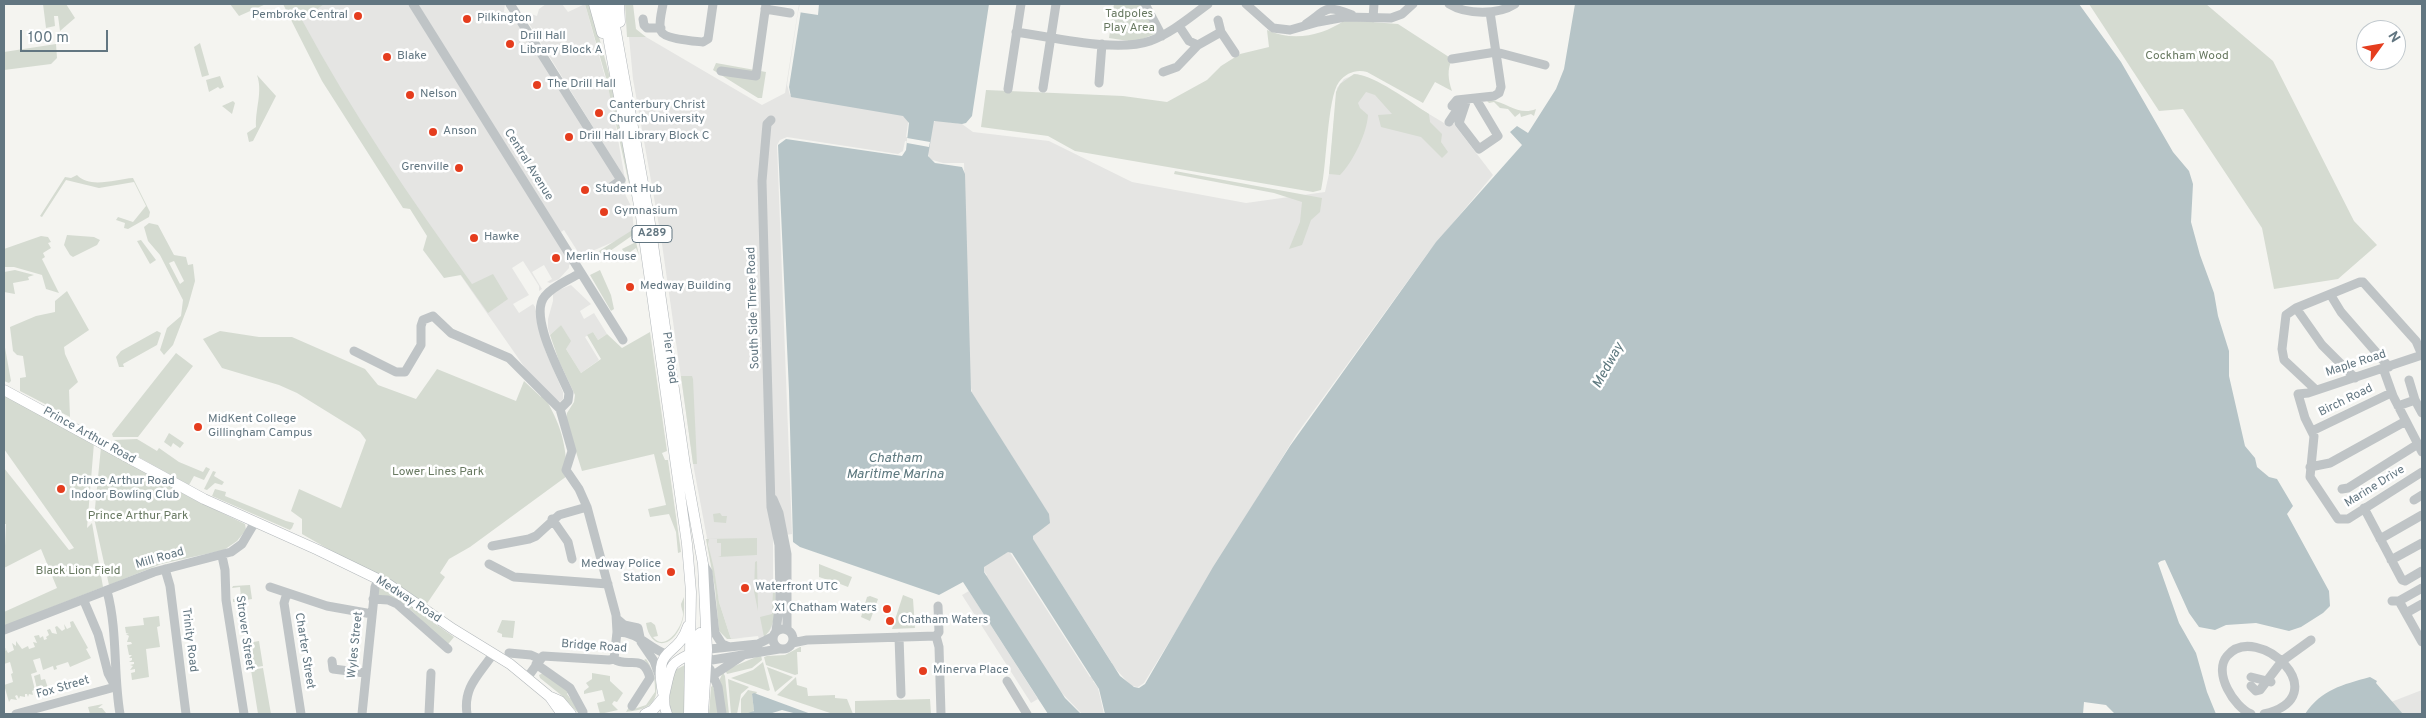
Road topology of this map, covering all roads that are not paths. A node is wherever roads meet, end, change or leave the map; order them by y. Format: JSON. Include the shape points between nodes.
{"nodes":[{"id":1,"x":413,"y":4,"type":"edge"},
{"id":2,"x":510,"y":4,"type":"edge"},
{"id":3,"x":594,"y":4,"type":"edge"},
{"id":4,"x":602,"y":4,"type":"edge"},
{"id":5,"x":611,"y":4,"type":"edge"},
{"id":6,"x":618,"y":4,"type":"edge"},
{"id":7,"x":663,"y":4,"type":"edge"},
{"id":8,"x":713,"y":4,"type":"edge"},
{"id":9,"x":1021,"y":4,"type":"edge"},
{"id":10,"x":1056,"y":4,"type":"edge"},
{"id":11,"x":1145,"y":4,"type":"edge"},
{"id":12,"x":1208,"y":4,"type":"edge"},
{"id":13,"x":1246,"y":4,"type":"edge"},
{"id":14,"x":1374,"y":4,"type":"edge"},
{"id":15,"x":1413,"y":4,"type":"edge"},
{"id":16,"x":1449,"y":4,"type":"edge"},
{"id":17,"x":1515,"y":4,"type":"edge"},
{"id":18,"x":766,"y":6,"type":"edge"},
{"id":19,"x":1490,"y":12,"type":"junction"},
{"id":20,"x":790,"y":13,"type":"dead end"},
{"id":21,"x":1373,"y":18,"type":"junction"},
{"id":22,"x":643,"y":19,"type":"dead end"},
{"id":23,"x":1218,"y":20,"type":"dead end"},
{"id":24,"x":1179,"y":26,"type":"junction"},
{"id":25,"x":661,"y":28,"type":"junction"},
{"id":26,"x":1016,"y":32,"type":"junction"},
{"id":27,"x":1221,"y":32,"type":"junction"},
{"id":28,"x":1162,"y":36,"type":"junction"},
{"id":29,"x":1051,"y":37,"type":"junction"},
{"id":30,"x":1102,"y":44,"type":"junction"},
{"id":31,"x":1198,"y":45,"type":"junction"},
{"id":32,"x":619,"y":48,"type":"junction"},
{"id":33,"x":1496,"y":52,"type":"junction"},
{"id":34,"x":1235,"y":53,"type":"dead end"},
{"id":35,"x":1452,"y":58,"type":"dead end"},
{"id":36,"x":1545,"y":65,"type":"dead end"},
{"id":37,"x":721,"y":71,"type":"dead end"},
{"id":38,"x":1163,"y":72,"type":"dead end"},
{"id":39,"x":1099,"y":83,"type":"dead end"},
{"id":40,"x":1043,"y":88,"type":"dead end"},
{"id":41,"x":1008,"y":89,"type":"dead end"},
{"id":42,"x":618,"y":92,"type":"junction"},
{"id":43,"x":1469,"y":99,"type":"junction"},
{"id":44,"x":1452,"y":106,"type":"dead end"},
{"id":45,"x":771,"y":120,"type":"dead end"},
{"id":46,"x":1449,"y":122,"type":"dead end"},
{"id":47,"x":610,"y":188,"type":"dead end"},
{"id":48,"x":580,"y":273,"type":"junction"},
{"id":49,"x":2330,"y":294,"type":"junction"},
{"id":50,"x":2296,"y":308,"type":"junction"},
{"id":51,"x":623,"y":340,"type":"dead end"},
{"id":52,"x":2420,"y":341,"type":"edge"},
{"id":53,"x":354,"y":350,"type":"dead end"},
{"id":54,"x":2422,"y":355,"type":"edge"},
{"id":55,"x":2386,"y":367,"type":"junction"},
{"id":56,"x":2355,"y":378,"type":"junction"},
{"id":57,"x":2409,"y":380,"type":"dead end"},
{"id":58,"x":4,"y":390,"type":"edge"},
{"id":59,"x":2316,"y":390,"type":"junction"},
{"id":60,"x":2391,"y":393,"type":"junction"},
{"id":61,"x":2415,"y":400,"type":"junction"},
{"id":62,"x":2398,"y":406,"type":"junction"},
{"id":63,"x":560,"y":409,"type":"junction"},
{"id":64,"x":2422,"y":413,"type":"edge"},
{"id":65,"x":2406,"y":421,"type":"junction"},
{"id":66,"x":2312,"y":431,"type":"junction"},
{"id":67,"x":2420,"y":448,"type":"edge"},
{"id":68,"x":2310,"y":467,"type":"junction"},
{"id":69,"x":2422,"y":472,"type":"edge"},
{"id":70,"x":2342,"y":489,"type":"dead end"},
{"id":71,"x":692,"y":505,"type":"junction"},
{"id":72,"x":587,"y":507,"type":"junction"},
{"id":73,"x":2364,"y":508,"type":"junction"},
{"id":74,"x":2422,"y":515,"type":"edge"},
{"id":75,"x":552,"y":519,"type":"junction"},
{"id":76,"x":255,"y":522,"type":"junction"},
{"id":77,"x":2380,"y":539,"type":"junction"},
{"id":78,"x":2422,"y":543,"type":"edge"},
{"id":79,"x":492,"y":546,"type":"dead end"},
{"id":80,"x":222,"y":556,"type":"junction"},
{"id":81,"x":572,"y":559,"type":"dead end"},
{"id":82,"x":784,"y":559,"type":"junction"},
{"id":83,"x":2391,"y":560,"type":"junction"},
{"id":84,"x":489,"y":564,"type":"dead end"},
{"id":85,"x":703,"y":564,"type":"junction"},
{"id":86,"x":165,"y":569,"type":"junction"},
{"id":87,"x":2422,"y":571,"type":"edge"},
{"id":88,"x":378,"y":579,"type":"junction"},
{"id":89,"x":608,"y":584,"type":"junction"},
{"id":90,"x":270,"y":587,"type":"dead end"},
{"id":91,"x":2422,"y":588,"type":"edge"},
{"id":92,"x":107,"y":591,"type":"junction"},
{"id":93,"x":287,"y":593,"type":"junction"},
{"id":94,"x":373,"y":599,"type":"junction"},
{"id":95,"x":84,"y":601,"type":"junction"},
{"id":96,"x":2422,"y":604,"type":"edge"},
{"id":97,"x":938,"y":606,"type":"dead end"},
{"id":98,"x":2406,"y":613,"type":"junction"},
{"id":99,"x":372,"y":614,"type":"junction"},
{"id":100,"x":617,"y":619,"type":"junction"},
{"id":101,"x":690,"y":621,"type":"junction"},
{"id":102,"x":4,"y":630,"type":"edge"},
{"id":103,"x":617,"y":632,"type":"junction"},
{"id":104,"x":774,"y":634,"type":"junction"},
{"id":105,"x":791,"y":636,"type":"junction"},
{"id":106,"x":936,"y":636,"type":"junction"},
{"id":107,"x":2421,"y":636,"type":"edge"},
{"id":108,"x":900,"y":637,"type":"junction"},
{"id":109,"x":641,"y":638,"type":"junction"},
{"id":110,"x":2311,"y":640,"type":"dead end"},
{"id":111,"x":730,"y":647,"type":"junction"},
{"id":112,"x":448,"y":649,"type":"dead end"},
{"id":113,"x":779,"y":649,"type":"junction"},
{"id":114,"x":509,"y":653,"type":"dead end"},
{"id":115,"x":493,"y":654,"type":"junction"},
{"id":116,"x":666,"y":654,"type":"junction"},
{"id":117,"x":700,"y":654,"type":"junction"},
{"id":118,"x":742,"y":656,"type":"junction"},
{"id":119,"x":614,"y":658,"type":"junction"},
{"id":120,"x":332,"y":661,"type":"dead end"},
{"id":121,"x":2282,"y":661,"type":"junction"},
{"id":122,"x":538,"y":662,"type":"junction"},
{"id":123,"x":365,"y":672,"type":"junction"},
{"id":124,"x":431,"y":673,"type":"dead end"},
{"id":125,"x":710,"y":676,"type":"junction"},
{"id":126,"x":527,"y":678,"type":"junction"},
{"id":127,"x":660,"y":678,"type":"junction"},
{"id":128,"x":1007,"y":681,"type":"dead end"},
{"id":129,"x":2270,"y":682,"type":"junction"},
{"id":130,"x":115,"y":687,"type":"junction"},
{"id":131,"x":697,"y":692,"type":"junction"},
{"id":132,"x":901,"y":694,"type":"dead end"},
{"id":133,"x":663,"y":696,"type":"junction"},
{"id":134,"x":550,"y":697,"type":"junction"},
{"id":135,"x":632,"y":706,"type":"dead end"},
{"id":136,"x":584,"y":712,"type":"dead end"},
{"id":137,"x":16,"y":714,"type":"edge"},
{"id":138,"x":120,"y":714,"type":"edge"},
{"id":139,"x":186,"y":714,"type":"edge"},
{"id":140,"x":244,"y":714,"type":"edge"},
{"id":141,"x":301,"y":714,"type":"edge"},
{"id":142,"x":362,"y":714,"type":"edge"},
{"id":143,"x":429,"y":714,"type":"edge"},
{"id":144,"x":467,"y":714,"type":"edge"},
{"id":145,"x":562,"y":714,"type":"edge"},
{"id":146,"x":571,"y":714,"type":"edge"},
{"id":147,"x":645,"y":714,"type":"edge"},
{"id":148,"x":667,"y":714,"type":"edge"},
{"id":149,"x":689,"y":714,"type":"edge"},
{"id":150,"x":696,"y":714,"type":"edge"},
{"id":151,"x":704,"y":714,"type":"edge"},
{"id":152,"x":722,"y":714,"type":"edge"},
{"id":153,"x":941,"y":714,"type":"edge"},
{"id":154,"x":1027,"y":714,"type":"edge"},
{"id":155,"x":2251,"y":714,"type":"edge"},
{"id":156,"x":2264,"y":714,"type":"edge"}],
"edges":[{"from":1,"to":48,"type":"street","name":"Central Avenue"},
{"from":2,"to":47,"type":"street","via":[[623,184]]},
{"from":3,"to":42,"type":"main road"},
{"from":4,"to":42,"type":"main road","name":"Pier Road","number":"A289"},
{"from":5,"to":32,"type":"main road","name":"Pier Road","number":"A289"},
{"from":6,"to":32,"type":"main road"},
{"from":7,"to":25,"type":"street"},
{"from":8,"to":25,"type":"street","via":[[708,39],[703,42],[666,36]]},
{"from":9,"to":26,"type":"street"},
{"from":10,"to":29,"type":"street"},
{"from":11,"to":28,"type":"street"},
{"from":12,"to":24,"type":"street"},
{"from":13,"to":21,"type":"street","via":[[1273,28],[1293,30],[1328,10]]},
{"from":14,"to":21,"type":"street"},
{"from":15,"to":21,"type":"street","via":[[1396,16]]},
{"from":16,"to":19,"type":"street"},
{"from":17,"to":19,"type":"street"},
{"from":18,"to":20,"type":"street"},
{"from":18,"to":37,"type":"street","via":[[756,76]]},
{"from":19,"to":33,"type":"street"},
{"from":22,"to":25,"type":"street","via":[[647,28]]},
{"from":23,"to":27,"type":"street"},
{"from":24,"to":28,"type":"street"},
{"from":24,"to":31,"type":"street","via":[[1189,41]]},
{"from":26,"to":29,"type":"street"},
{"from":26,"to":41,"type":"street"},
{"from":27,"to":31,"type":"street"},
{"from":27,"to":34,"type":"street"},
{"from":28,"to":30,"type":"street","via":[[1137,45]]},
{"from":29,"to":30,"type":"street"},
{"from":29,"to":40,"type":"street"},
{"from":30,"to":39,"type":"street"},
{"from":31,"to":38,"type":"street","via":[[1178,67]]},
{"from":32,"to":71,"type":"main road","name":"Pier Road","number":"A289","via":[[649,217]]},
{"from":33,"to":35,"type":"street"},
{"from":33,"to":36,"type":"street"},
{"from":33,"to":43,"type":"street","via":[[1499,93]]},
{"from":42,"to":101,"type":"main road","name":"Pier Road","number":"A289","via":[[643,231],[687,544]]},
{"from":43,"to":43,"type":"street","via":[[1460,122],[1479,149],[1498,136]]},
{"from":43,"to":44,"type":"street","via":[[1458,100]]},
{"from":43,"to":46,"type":"street"},
{"from":45,"to":82,"type":"street","name":"South Side Three Road","via":[[767,124],[762,181],[772,497],[779,513]]},
{"from":48,"to":51,"type":"street","name":"Central Avenue"},
{"from":48,"to":63,"type":"street","via":[[546,295],[540,307],[547,342],[569,394],[568,401]]},
{"from":49,"to":50,"type":"street"},
{"from":49,"to":52,"type":"street","via":[[2363,282]]},
{"from":49,"to":55,"type":"street"},
{"from":50,"to":56,"type":"street","via":[[2322,345]]},
{"from":50,"to":59,"type":"street","via":[[2286,315],[2282,352],[2287,364]]},
{"from":52,"to":54,"type":"street"},
{"from":53,"to":63,"type":"street","via":[[396,372],[405,372],[421,344],[423,320],[433,316],[451,333],[509,358]]},
{"from":54,"to":55,"type":"street","name":"Maple Road"},
{"from":55,"to":56,"type":"street","name":"Maple Road"},
{"from":55,"to":60,"type":"street"},
{"from":56,"to":59,"type":"street","name":"Maple Road"},
{"from":57,"to":61,"type":"street"},
{"from":58,"to":76,"type":"main road","name":"Prince Arthur Road","via":[[204,500]]},
{"from":59,"to":66,"type":"street","name":"Maple Road","via":[[2298,394],[2304,418]]},
{"from":60,"to":62,"type":"street"},
{"from":60,"to":66,"type":"street","name":"Birch Road"},
{"from":61,"to":62,"type":"street"},
{"from":61,"to":64,"type":"street"},
{"from":62,"to":65,"type":"street"},
{"from":63,"to":72,"type":"street","via":[[572,451],[566,470]]},
{"from":65,"to":67,"type":"street"},
{"from":65,"to":68,"type":"street","via":[[2329,464]]},
{"from":66,"to":68,"type":"street"},
{"from":67,"to":70,"type":"street"},
{"from":68,"to":73,"type":"street","name":"Marine Drive","via":[[2310,477],[2334,516],[2341,521]]},
{"from":69,"to":73,"type":"street","name":"Marine Drive"},
{"from":71,"to":85,"type":"main road","name":"Pier Road","number":"A289"},
{"from":71,"to":117,"type":"main road"},
{"from":72,"to":75,"type":"street"},
{"from":72,"to":89,"type":"street"},
{"from":73,"to":77,"type":"street"},
{"from":74,"to":77,"type":"street"},
{"from":75,"to":79,"type":"street","via":[[536,536]]},
{"from":75,"to":81,"type":"street","via":[[568,542]]},
{"from":76,"to":80,"type":"street","name":"Mill Road","via":[[242,544]]},
{"from":76,"to":88,"type":"main road","name":"Medway Road"},
{"from":77,"to":83,"type":"street"},
{"from":78,"to":83,"type":"street"},
{"from":80,"to":86,"type":"street","name":"Mill Road"},
{"from":80,"to":140,"type":"street","name":"Strover Street"},
{"from":82,"to":104,"type":"street","name":"South Side Three Road","via":[[780,609]]},
{"from":82,"to":105,"type":"street","name":"South Side Three Road"},
{"from":83,"to":87,"type":"street","via":[[2403,581]]},
{"from":84,"to":89,"type":"street","via":[[514,577]]},
{"from":85,"to":111,"type":"street","via":[[708,572],[715,633],[718,640]]},
{"from":85,"to":117,"type":"main road","name":"Pier Road","number":"A289"},
{"from":86,"to":92,"type":"street","name":"Mill Road"},
{"from":86,"to":139,"type":"street","name":"Trinity Road","via":[[170,586]]},
{"from":88,"to":94,"type":"street","name":"Wyles Street"},
{"from":88,"to":115,"type":"main road","name":"Medway Road"},
{"from":89,"to":100,"type":"street"},
{"from":90,"to":93,"type":"street"},
{"from":91,"to":98,"type":"street","via":[[2395,601]]},
{"from":92,"to":95,"type":"street","name":"Mill Road"},
{"from":92,"to":130,"type":"street","via":[[114,625]]},
{"from":93,"to":99,"type":"street","via":[[327,606]]},
{"from":93,"to":141,"type":"street","name":"Charter Street","via":[[284,603]]},
{"from":94,"to":99,"type":"street","name":"Wyles Street"},
{"from":94,"to":112,"type":"street","name":"Medway Road","via":[[396,603]]},
{"from":95,"to":102,"type":"street","name":"Mill Road"},
{"from":95,"to":130,"type":"street"},
{"from":96,"to":98,"type":"street"},
{"from":97,"to":106,"type":"street","via":[[939,632]]},
{"from":98,"to":107,"type":"street"},
{"from":99,"to":123,"type":"street","name":"Wyles Street"},
{"from":100,"to":103,"type":"street"},
{"from":100,"to":109,"type":"street","via":[[624,625],[638,628]]},
{"from":101,"to":116,"type":"main road","via":[[680,642]]},
{"from":101,"to":117,"type":"main road","name":"Pier Road","number":"A289"},
{"from":103,"to":109,"type":"street"},
{"from":103,"to":119,"type":"street"},
{"from":104,"to":105,"type":"street"},
{"from":104,"to":111,"type":"street","via":[[760,644]]},
{"from":104,"to":113,"type":"street","via":[[774,646]]},
{"from":105,"to":108,"type":"street","via":[[807,640]]},
{"from":105,"to":113,"type":"street","via":[[787,649]]},
{"from":106,"to":108,"type":"street"},
{"from":106,"to":153,"type":"street"},
{"from":108,"to":132,"type":"street"},
{"from":109,"to":116,"type":"street","via":[[650,647]]},
{"from":109,"to":127,"type":"street"},
{"from":110,"to":121,"type":"street"},
{"from":111,"to":117,"type":"street"},
{"from":113,"to":118,"type":"street"},
{"from":114,"to":122,"type":"street","name":"Bridge Road","via":[[531,655]]},
{"from":115,"to":126,"type":"main road","name":"Medway Road"},
{"from":115,"to":144,"type":"street","via":[[469,687]]},
{"from":116,"to":127,"type":"main road"},
{"from":117,"to":118,"type":"street","via":[[712,660]]},
{"from":117,"to":125,"type":"main road","name":"Pier Road","number":"A289"},
{"from":117,"to":131,"type":"main road"},
{"from":117,"to":133,"type":"main road","via":[[672,664]]},
{"from":117,"to":149,"type":"main road","name":"Pier Road","number":"A289"},
{"from":118,"to":125,"type":"street"},
{"from":119,"to":122,"type":"street","name":"Bridge Road","via":[[543,656]]},
{"from":119,"to":135,"type":"street","name":"Bridge Road","via":[[640,663],[649,675],[649,682]]},
{"from":120,"to":123,"type":"street","via":[[333,669]]},
{"from":121,"to":129,"type":"street"},
{"from":121,"to":155,"type":"street","via":[[2267,651],[2254,648],[2236,650],[2226,658],[2224,671],[2229,694],[2238,706]]},
{"from":121,"to":156,"type":"street","via":[[2293,678],[2294,692],[2284,706]]},
{"from":122,"to":126,"type":"street"},
{"from":122,"to":136,"type":"street","via":[[570,688]]},
{"from":123,"to":142,"type":"street","name":"Wyles Street"},
{"from":124,"to":143,"type":"street"},
{"from":125,"to":131,"type":"street"},
{"from":125,"to":151,"type":"main road","name":"Pier Road","number":"A289"},
{"from":125,"to":152,"type":"street"},
{"from":126,"to":134,"type":"main road","name":"Medway Road"},
{"from":127,"to":133,"type":"main road"},
{"from":128,"to":154,"type":"street"},
{"from":129,"to":129,"type":"street","via":[[2259,691],[2255,691],[2251,682]]},
{"from":130,"to":137,"type":"street","name":"Fox Street"},
{"from":130,"to":138,"type":"street"},
{"from":131,"to":150,"type":"main road"},
{"from":133,"to":147,"type":"main road","via":[[653,710]]},
{"from":133,"to":148,"type":"main road"},
{"from":134,"to":145,"type":"main road","name":"Medway Road"},
{"from":134,"to":146,"type":"main road","name":"Medway Road","via":[[560,701]]}]}
